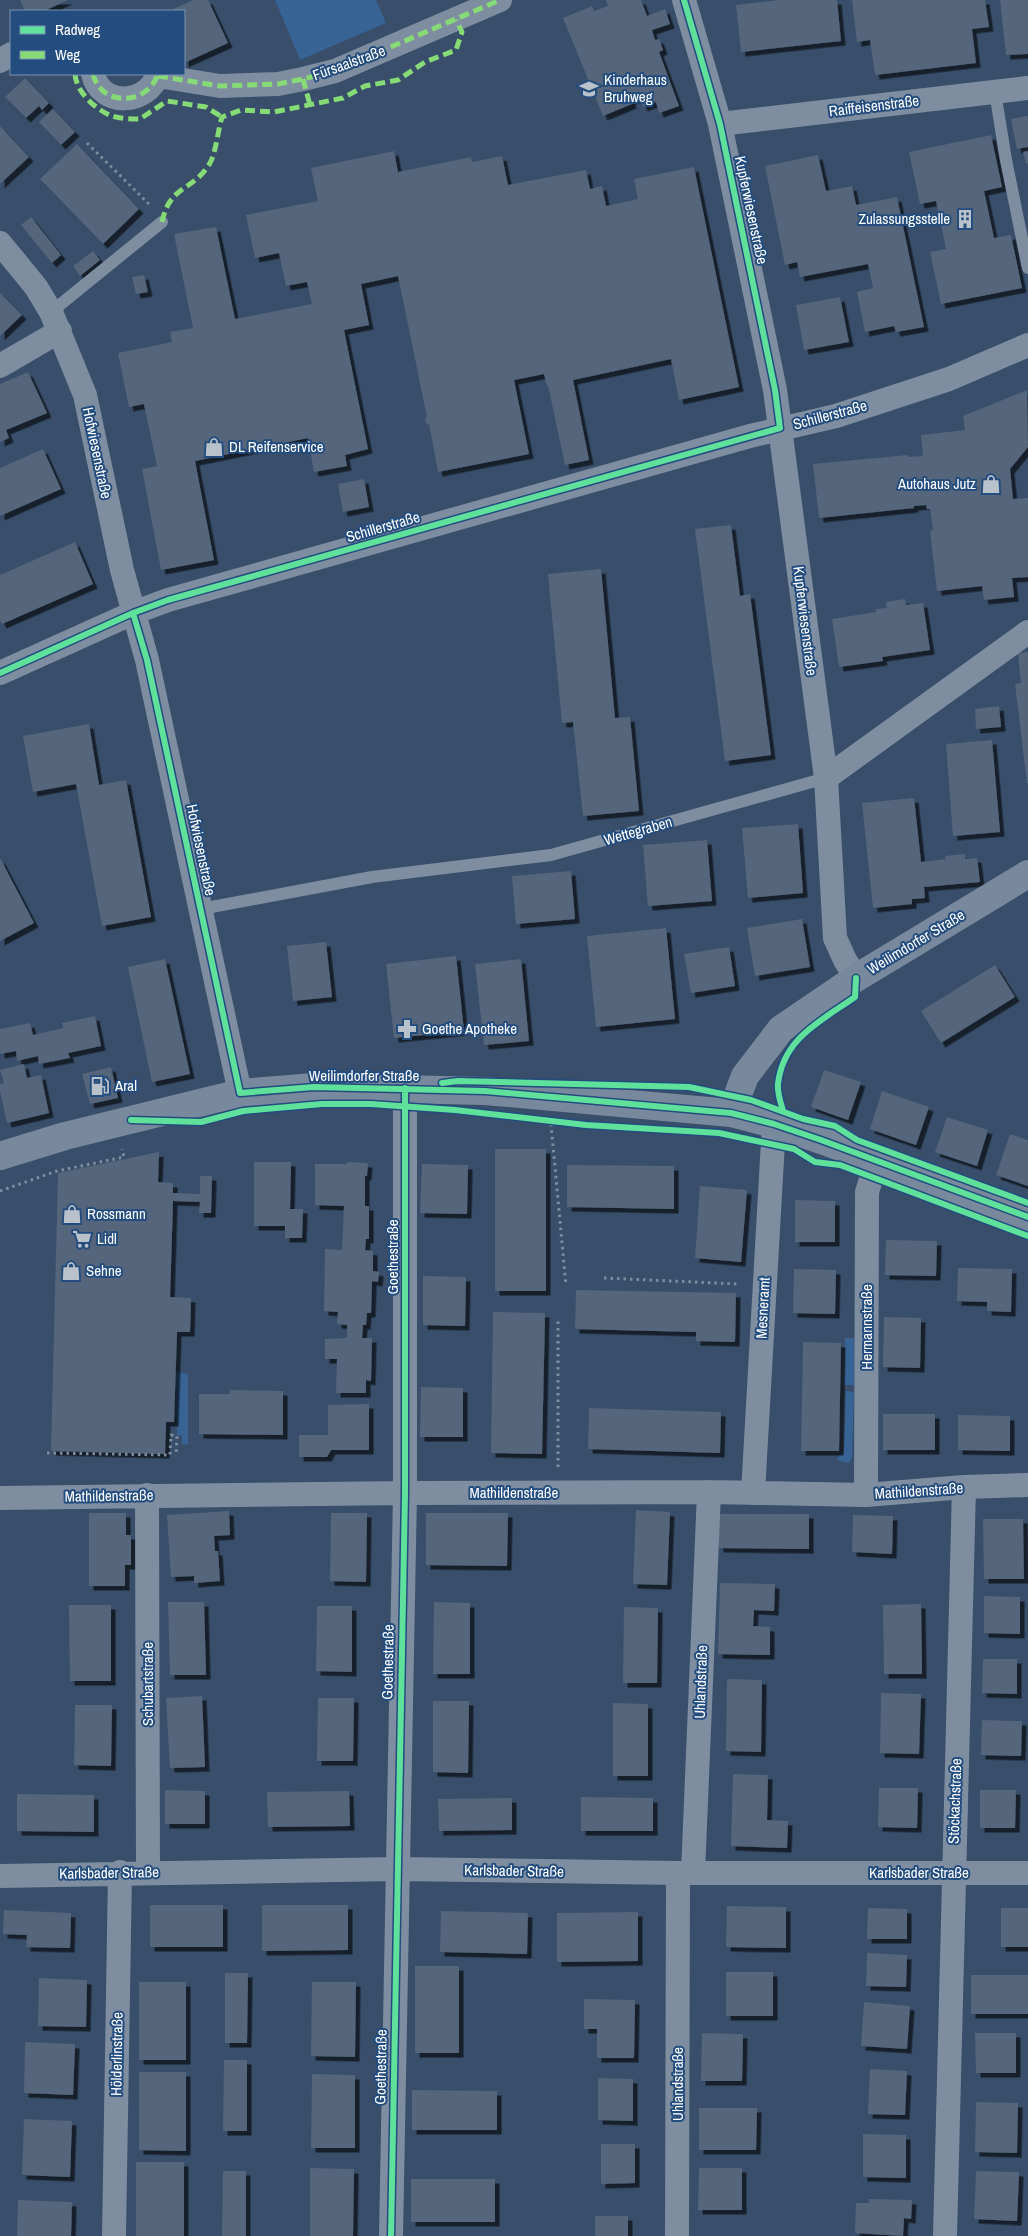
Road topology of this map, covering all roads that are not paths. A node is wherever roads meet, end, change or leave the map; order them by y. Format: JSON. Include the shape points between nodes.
{"nodes":[{"id":1,"x":500,"y":0,"type":"edge"},
{"id":2,"x":684,"y":0,"type":"edge"},
{"id":3,"x":94,"y":75,"type":"edge"},
{"id":4,"x":158,"y":75,"type":"edge"},
{"id":5,"x":1028,"y":88,"type":"edge"},
{"id":6,"x":995,"y":92,"type":"junction"},
{"id":7,"x":720,"y":124,"type":"junction"},
{"id":8,"x":162,"y":222,"type":"dead end"},
{"id":9,"x":0,"y":243,"type":"edge"},
{"id":10,"x":1028,"y":268,"type":"edge"},
{"id":11,"x":56,"y":322,"type":"junction"},
{"id":12,"x":1028,"y":345,"type":"edge"},
{"id":13,"x":0,"y":366,"type":"edge"},
{"id":14,"x":780,"y":428,"type":"junction"},
{"id":15,"x":132,"y":613,"type":"junction"},
{"id":16,"x":1028,"y":632,"type":"edge"},
{"id":17,"x":0,"y":673,"type":"edge"},
{"id":18,"x":826,"y":778,"type":"junction"},
{"id":19,"x":1028,"y":874,"type":"edge"},
{"id":20,"x":201,"y":908,"type":"junction"},
{"id":21,"x":856,"y":978,"type":"junction"},
{"id":22,"x":405,"y":1088,"type":"junction"},
{"id":23,"x":240,"y":1093,"type":"junction"},
{"id":24,"x":731,"y":1113,"type":"junction"},
{"id":25,"x":774,"y":1124,"type":"junction"},
{"id":26,"x":0,"y":1156,"type":"edge"},
{"id":27,"x":877,"y":1160,"type":"junction"},
{"id":28,"x":1028,"y":1217,"type":"edge"},
{"id":29,"x":1028,"y":1485,"type":"edge"},
{"id":30,"x":964,"y":1487,"type":"junction"},
{"id":31,"x":709,"y":1492,"type":"junction"},
{"id":32,"x":405,"y":1493,"type":"junction"},
{"id":33,"x":752,"y":1493,"type":"junction"},
{"id":34,"x":147,"y":1495,"type":"junction"},
{"id":35,"x":866,"y":1495,"type":"junction"},
{"id":36,"x":0,"y":1498,"type":"edge"},
{"id":37,"x":396,"y":1869,"type":"junction"},
{"id":38,"x":120,"y":1872,"type":"junction"},
{"id":39,"x":148,"y":1872,"type":"junction"},
{"id":40,"x":686,"y":1872,"type":"junction"},
{"id":41,"x":1028,"y":1873,"type":"edge"},
{"id":42,"x":953,"y":1874,"type":"junction"},
{"id":43,"x":0,"y":1876,"type":"edge"},
{"id":44,"x":114,"y":2236,"type":"edge"},
{"id":45,"x":391,"y":2236,"type":"edge"},
{"id":46,"x":677,"y":2236,"type":"edge"},
{"id":47,"x":945,"y":2236,"type":"edge"}],
"edges":[{"from":1,"to":4,"type":"street","name":"Fürsaalstraße","via":[[335,71],[303,79],[278,84],[220,86]]},
{"from":2,"to":7,"type":"street","name":"Kupferwiesenstraße"},
{"from":3,"to":4,"type":"street","name":"Fürsaalstraße","via":[[103,91],[118,98],[135,98],[149,90]]},
{"from":5,"to":6,"type":"street","name":"Raiffeisenstraße"},
{"from":6,"to":7,"type":"street","name":"Raiffeisenstraße"},
{"from":6,"to":10,"type":"lane"},
{"from":7,"to":14,"type":"street","name":"Kupferwiesenstraße","via":[[776,390]]},
{"from":8,"to":11,"type":"lane"},
{"from":9,"to":11,"type":"street","name":"Hofwiesenstraße","via":[[36,287]]},
{"from":11,"to":13,"type":"street"},
{"from":11,"to":15,"type":"street","name":"Hofwiesenstraße","via":[[85,395]]},
{"from":12,"to":14,"type":"street","name":"Schillerstraße","via":[[949,379],[836,416]]},
{"from":14,"to":15,"type":"street","name":"Schillerstraße","via":[[168,600]]},
{"from":14,"to":18,"type":"street","name":"Kupferwiesenstraße"},
{"from":15,"to":17,"type":"street","name":"Schillerstraße"},
{"from":15,"to":20,"type":"street","name":"Hofwiesenstraße","via":[[147,660]]},
{"from":16,"to":18,"type":"street","name":"Wettegraben"},
{"from":18,"to":20,"type":"lane","name":"Wettegraben","via":[[550,855],[372,878]]},
{"from":18,"to":21,"type":"street","name":"Kupferwiesenstraße","via":[[835,938]]},
{"from":19,"to":21,"type":"main road","name":"Weilimdorfer Straße"},
{"from":20,"to":23,"type":"street","name":"Hofwiesenstraße"},
{"from":21,"to":24,"type":"main road","name":"Weilimdorfer Straße","via":[[781,1029],[744,1076]]},
{"from":22,"to":23,"type":"main road","name":"Weilimdorfer Straße","via":[[314,1087]]},
{"from":22,"to":24,"type":"main road","name":"Weilimdorfer Straße","via":[[576,1098]]},
{"from":22,"to":32,"type":"street","name":"Goethestraße"},
{"from":23,"to":26,"type":"main road","name":"Weilimdorfer Straße","via":[[65,1136]]},
{"from":24,"to":25,"type":"main road"},
{"from":25,"to":27,"type":"main road"},
{"from":25,"to":33,"type":"street","name":"Mesneramt"},
{"from":27,"to":28,"type":"main road"},
{"from":27,"to":35,"type":"street","name":"Hermannstraße","via":[[867,1192]]},
{"from":29,"to":30,"type":"street","name":"Mathildenstraße"},
{"from":30,"to":35,"type":"street","name":"Mathildenstraße"},
{"from":30,"to":42,"type":"street","name":"Stöckachstraße"},
{"from":31,"to":32,"type":"street","name":"Mathildenstraße"},
{"from":31,"to":33,"type":"street","name":"Mathildenstraße"},
{"from":31,"to":40,"type":"street","name":"Uhlandstraße"},
{"from":32,"to":34,"type":"street","name":"Mathildenstraße"},
{"from":32,"to":37,"type":"street","name":"Goethestraße"},
{"from":33,"to":35,"type":"street","name":"Mathildenstraße"},
{"from":34,"to":36,"type":"street","name":"Mathildenstraße"},
{"from":34,"to":39,"type":"street","name":"Schubartstraße"},
{"from":37,"to":39,"type":"street","name":"Karlsbader Straße"},
{"from":37,"to":40,"type":"street","name":"Karlsbader Straße"},
{"from":37,"to":45,"type":"street","name":"Goethestraße"},
{"from":38,"to":39,"type":"street","name":"Karlsbader Straße"},
{"from":38,"to":43,"type":"street","name":"Karlsbader Straße"},
{"from":38,"to":44,"type":"street","name":"Hölderlinstraße"},
{"from":40,"to":42,"type":"street","name":"Karlsbader Straße"},
{"from":40,"to":46,"type":"street","name":"Uhlandstraße"},
{"from":41,"to":42,"type":"street","name":"Karlsbader Straße"},
{"from":42,"to":47,"type":"street","name":"Stöckachstraße"}]}
